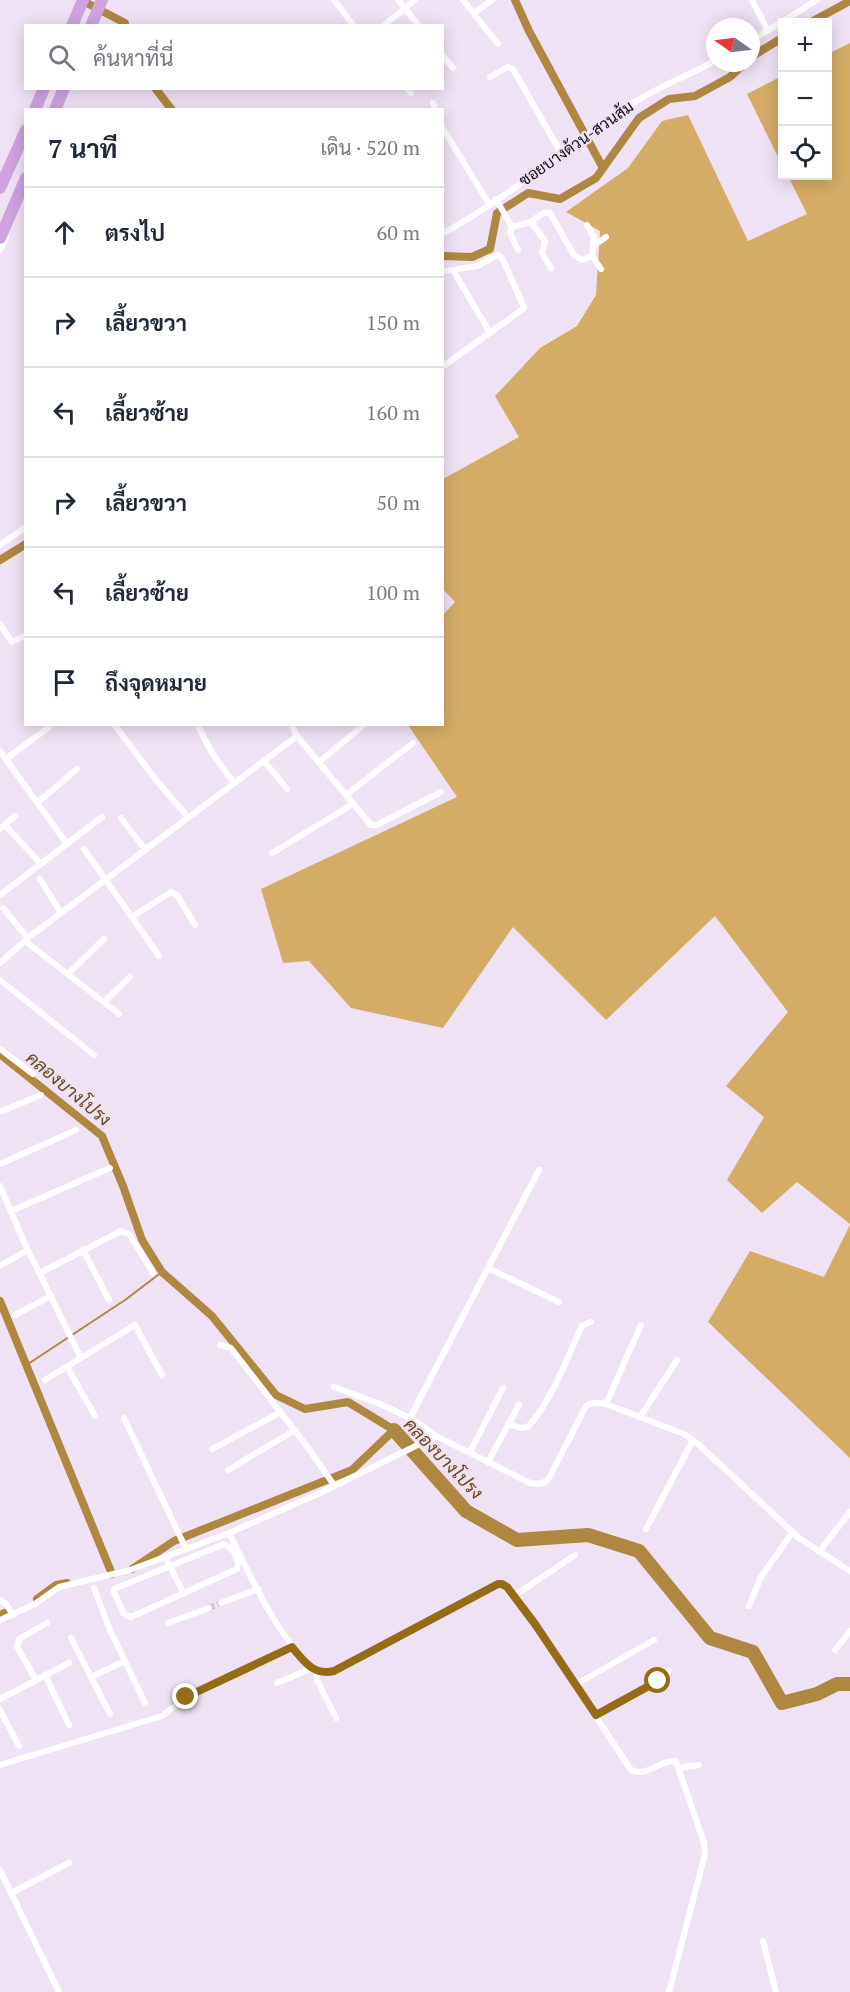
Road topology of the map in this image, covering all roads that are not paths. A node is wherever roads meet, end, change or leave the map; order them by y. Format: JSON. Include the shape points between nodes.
{"nodes":[{"id":1,"x":83,"y":0,"type":"edge"},
{"id":2,"x":102,"y":0,"type":"edge"},
{"id":3,"x":334,"y":0,"type":"edge"},
{"id":4,"x":398,"y":0,"type":"edge"},
{"id":5,"x":415,"y":0,"type":"edge"},
{"id":6,"x":463,"y":0,"type":"edge"},
{"id":7,"x":492,"y":0,"type":"edge"},
{"id":8,"x":752,"y":0,"type":"edge"},
{"id":9,"x":817,"y":0,"type":"edge"},
{"id":10,"x":405,"y":8,"type":"junction"},
{"id":11,"x":474,"y":13,"type":"junction"},
{"id":12,"x":73,"y":24,"type":"edge"},
{"id":13,"x":92,"y":24,"type":"edge"},
{"id":14,"x":352,"y":24,"type":"edge"},
{"id":15,"x":385,"y":24,"type":"edge"},
{"id":16,"x":417,"y":24,"type":"edge"},
{"id":17,"x":768,"y":31,"type":"junction"},
{"id":18,"x":760,"y":36,"type":"edge"},
{"id":19,"x":498,"y":44,"type":"dead end"},
{"id":20,"x":444,"y":57,"type":"edge"},
{"id":21,"x":706,"y":65,"type":"edge"},
{"id":22,"x":453,"y":68,"type":"dead end"},
{"id":23,"x":490,"y":77,"type":"dead end"},
{"id":24,"x":43,"y":90,"type":"edge"},
{"id":25,"x":63,"y":90,"type":"edge"},
{"id":26,"x":36,"y":108,"type":"edge"},
{"id":27,"x":56,"y":108,"type":"edge"},
{"id":28,"x":444,"y":131,"type":"edge"},
{"id":29,"x":24,"y":134,"type":"edge"},
{"id":30,"x":562,"y":154,"type":"junction"},
{"id":31,"x":24,"y":183,"type":"edge"},
{"id":32,"x":0,"y":188,"type":"edge"},
{"id":33,"x":24,"y":200,"type":"edge"},
{"id":34,"x":498,"y":202,"type":"junction"},
{"id":35,"x":489,"y":204,"type":"junction"},
{"id":36,"x":531,"y":222,"type":"junction"},
{"id":37,"x":587,"y":225,"type":"dead end"},
{"id":38,"x":512,"y":227,"type":"junction"},
{"id":39,"x":444,"y":233,"type":"edge"},
{"id":40,"x":0,"y":237,"type":"edge"},
{"id":41,"x":606,"y":237,"type":"dead end"},
{"id":42,"x":593,"y":246,"type":"junction"},
{"id":43,"x":0,"y":250,"type":"edge"},
{"id":44,"x":518,"y":250,"type":"dead end"},
{"id":45,"x":592,"y":256,"type":"junction"},
{"id":46,"x":551,"y":268,"type":"dead end"},
{"id":47,"x":601,"y":269,"type":"dead end"},
{"id":48,"x":453,"y":270,"type":"junction"},
{"id":49,"x":444,"y":271,"type":"edge"},
{"id":50,"x":490,"y":333,"type":"junction"},
{"id":51,"x":444,"y":366,"type":"edge"},
{"id":52,"x":24,"y":528,"type":"edge"},
{"id":53,"x":0,"y":545,"type":"edge"},
{"id":54,"x":0,"y":624,"type":"edge"},
{"id":55,"x":24,"y":635,"type":"edge"},
{"id":56,"x":116,"y":726,"type":"edge"},
{"id":57,"x":198,"y":726,"type":"edge"},
{"id":58,"x":292,"y":726,"type":"edge"},
{"id":59,"x":363,"y":726,"type":"edge"},
{"id":60,"x":49,"y":727,"type":"dead end"},
{"id":61,"x":296,"y":736,"type":"junction"},
{"id":62,"x":412,"y":743,"type":"dead end"},
{"id":63,"x":0,"y":751,"type":"edge"},
{"id":64,"x":6,"y":759,"type":"junction"},
{"id":65,"x":264,"y":760,"type":"junction"},
{"id":66,"x":319,"y":762,"type":"junction"},
{"id":67,"x":77,"y":769,"type":"dead end"},
{"id":68,"x":234,"y":783,"type":"junction"},
{"id":69,"x":287,"y":789,"type":"dead end"},
{"id":70,"x":441,"y":792,"type":"dead end"},
{"id":71,"x":346,"y":795,"type":"junction"},
{"id":72,"x":37,"y":803,"type":"junction"},
{"id":73,"x":353,"y":804,"type":"junction"},
{"id":74,"x":15,"y":816,"type":"dead end"},
{"id":75,"x":102,"y":817,"type":"dead end"},
{"id":76,"x":188,"y":817,"type":"junction"},
{"id":77,"x":121,"y":818,"type":"dead end"},
{"id":78,"x":2,"y":827,"type":"edge"},
{"id":79,"x":67,"y":844,"type":"junction"},
{"id":80,"x":84,"y":849,"type":"dead end"},
{"id":81,"x":145,"y":849,"type":"junction"},
{"id":82,"x":272,"y":853,"type":"dead end"},
{"id":83,"x":41,"y":864,"type":"junction"},
{"id":84,"x":40,"y":879,"type":"dead end"},
{"id":85,"x":106,"y":879,"type":"junction"},
{"id":86,"x":1,"y":891,"type":"edge"},
{"id":87,"x":3,"y":908,"type":"dead end"},
{"id":88,"x":61,"y":913,"type":"junction"},
{"id":89,"x":132,"y":917,"type":"junction"},
{"id":90,"x":195,"y":925,"type":"dead end"},
{"id":91,"x":27,"y":939,"type":"junction"},
{"id":92,"x":104,"y":939,"type":"dead end"},
{"id":93,"x":159,"y":956,"type":"dead end"},
{"id":94,"x":0,"y":963,"type":"edge"},
{"id":95,"x":68,"y":974,"type":"junction"},
{"id":96,"x":130,"y":977,"type":"dead end"},
{"id":97,"x":0,"y":980,"type":"edge"},
{"id":98,"x":104,"y":1002,"type":"junction"},
{"id":99,"x":119,"y":1014,"type":"dead end"},
{"id":100,"x":0,"y":1049,"type":"edge"},
{"id":101,"x":94,"y":1055,"type":"dead end"},
{"id":102,"x":33,"y":1074,"type":"dead end"},
{"id":103,"x":41,"y":1095,"type":"dead end"},
{"id":104,"x":0,"y":1112,"type":"edge"},
{"id":105,"x":76,"y":1130,"type":"dead end"},
{"id":106,"x":0,"y":1164,"type":"edge"},
{"id":107,"x":110,"y":1167,"type":"dead end"},
{"id":108,"x":539,"y":1170,"type":"dead end"},
{"id":109,"x":0,"y":1186,"type":"edge"},
{"id":110,"x":11,"y":1211,"type":"junction"},
{"id":111,"x":28,"y":1250,"type":"junction"},
{"id":112,"x":83,"y":1250,"type":"junction"},
{"id":113,"x":0,"y":1266,"type":"edge"},
{"id":114,"x":488,"y":1268,"type":"junction"},
{"id":115,"x":40,"y":1273,"type":"junction"},
{"id":116,"x":153,"y":1274,"type":"dead end"},
{"id":117,"x":51,"y":1296,"type":"junction"},
{"id":118,"x":110,"y":1300,"type":"dead end"},
{"id":119,"x":559,"y":1302,"type":"dead end"},
{"id":120,"x":15,"y":1315,"type":"dead end"},
{"id":121,"x":591,"y":1322,"type":"dead end"},
{"id":122,"x":641,"y":1325,"type":"dead end"},
{"id":123,"x":220,"y":1345,"type":"dead end"},
{"id":124,"x":81,"y":1358,"type":"junction"},
{"id":125,"x":677,"y":1360,"type":"dead end"},
{"id":126,"x":67,"y":1367,"type":"junction"},
{"id":127,"x":162,"y":1375,"type":"dead end"},
{"id":128,"x":45,"y":1380,"type":"dead end"},
{"id":129,"x":334,"y":1387,"type":"dead end"},
{"id":130,"x":503,"y":1388,"type":"dead end"},
{"id":131,"x":606,"y":1404,"type":"junction"},
{"id":132,"x":519,"y":1405,"type":"dead end"},
{"id":133,"x":281,"y":1412,"type":"junction"},
{"id":134,"x":95,"y":1416,"type":"dead end"},
{"id":135,"x":640,"y":1417,"type":"junction"},
{"id":136,"x":124,"y":1418,"type":"dead end"},
{"id":137,"x":412,"y":1419,"type":"junction"},
{"id":138,"x":509,"y":1424,"type":"junction"},
{"id":139,"x":295,"y":1430,"type":"junction"},
{"id":140,"x":436,"y":1436,"type":"junction"},
{"id":141,"x":693,"y":1440,"type":"junction"},
{"id":142,"x":212,"y":1449,"type":"dead end"},
{"id":143,"x":470,"y":1452,"type":"junction"},
{"id":144,"x":488,"y":1462,"type":"junction"},
{"id":145,"x":228,"y":1470,"type":"dead end"},
{"id":146,"x":333,"y":1482,"type":"junction"},
{"id":147,"x":850,"y":1512,"type":"edge"},
{"id":148,"x":646,"y":1528,"type":"dead end"},
{"id":149,"x":229,"y":1533,"type":"junction"},
{"id":150,"x":792,"y":1533,"type":"junction"},
{"id":151,"x":185,"y":1545,"type":"junction"},
{"id":152,"x":819,"y":1552,"type":"junction"},
{"id":153,"x":575,"y":1555,"type":"dead end"},
{"id":154,"x":165,"y":1557,"type":"junction"},
{"id":155,"x":171,"y":1566,"type":"junction"},
{"id":156,"x":850,"y":1571,"type":"edge"},
{"id":157,"x":92,"y":1584,"type":"junction"},
{"id":158,"x":258,"y":1589,"type":"junction"},
{"id":159,"x":184,"y":1594,"type":"junction"},
{"id":160,"x":514,"y":1596,"type":"junction"},
{"id":161,"x":0,"y":1599,"type":"edge"},
{"id":162,"x":221,"y":1603,"type":"tunnel mouth"},
{"id":163,"x":749,"y":1606,"type":"dead end"},
{"id":164,"x":209,"y":1608,"type":"tunnel mouth"},
{"id":165,"x":13,"y":1615,"type":"junction"},
{"id":166,"x":0,"y":1620,"type":"edge"},
{"id":167,"x":47,"y":1623,"type":"dead end"},
{"id":168,"x":168,"y":1623,"type":"dead end"},
{"id":169,"x":850,"y":1631,"type":"edge"},
{"id":170,"x":70,"y":1638,"type":"dead end"},
{"id":171,"x":654,"y":1640,"type":"dead end"},
{"id":172,"x":292,"y":1647,"type":"junction"},
{"id":173,"x":835,"y":1650,"type":"dead end"},
{"id":174,"x":125,"y":1661,"type":"junction"},
{"id":175,"x":69,"y":1662,"type":"dead end"},
{"id":176,"x":314,"y":1670,"type":"junction"},
{"id":177,"x":669,"y":1671,"type":"dead end"},
{"id":178,"x":45,"y":1676,"type":"junction"},
{"id":179,"x":91,"y":1677,"type":"junction"},
{"id":180,"x":36,"y":1680,"type":"junction"},
{"id":181,"x":277,"y":1683,"type":"dead end"},
{"id":182,"x":575,"y":1685,"type":"junction"},
{"id":183,"x":0,"y":1699,"type":"edge"},
{"id":184,"x":145,"y":1703,"type":"dead end"},
{"id":185,"x":0,"y":1710,"type":"edge"},
{"id":186,"x":110,"y":1714,"type":"dead end"},
{"id":187,"x":596,"y":1715,"type":"junction"},
{"id":188,"x":336,"y":1718,"type":"dead end"},
{"id":189,"x":69,"y":1725,"type":"dead end"},
{"id":190,"x":19,"y":1746,"type":"dead end"},
{"id":191,"x":0,"y":1765,"type":"edge"},
{"id":192,"x":699,"y":1765,"type":"dead end"},
{"id":193,"x":679,"y":1768,"type":"junction"},
{"id":194,"x":69,"y":1863,"type":"dead end"},
{"id":195,"x":0,"y":1870,"type":"edge"},
{"id":196,"x":11,"y":1893,"type":"junction"},
{"id":197,"x":763,"y":1941,"type":"dead end"},
{"id":198,"x":59,"y":1992,"type":"edge"},
{"id":199,"x":669,"y":1992,"type":"edge"},
{"id":200,"x":776,"y":1992,"type":"edge"}],
"edges":[{"from":1,"to":12,"type":"highway"},
{"from":2,"to":13,"type":"highway"},
{"from":3,"to":14,"type":"street"},
{"from":4,"to":10,"type":"street"},
{"from":5,"to":10,"type":"street"},
{"from":6,"to":11,"type":"street"},
{"from":7,"to":11,"type":"street"},
{"from":8,"to":17,"type":"street"},
{"from":9,"to":17,"type":"street"},
{"from":10,"to":15,"type":"street"},
{"from":10,"to":16,"type":"street"},
{"from":11,"to":19,"type":"street"},
{"from":17,"to":18,"type":"street"},
{"from":20,"to":22,"type":"street"},
{"from":21,"to":30,"type":"street","name":"ซอยบางด้วน-สวนส้ม","via":[[638,99]]},
{"from":23,"to":30,"type":"street","via":[[508,67],[513,69]]},
{"from":24,"to":26,"type":"highway"},
{"from":25,"to":27,"type":"highway"},
{"from":28,"to":35,"type":"street"},
{"from":29,"to":32,"type":"highway"},
{"from":30,"to":34,"type":"street","name":"ซอยบางด้วน-สวนส้ม"},
{"from":31,"to":40,"type":"highway"},
{"from":33,"to":43,"type":"street"},
{"from":34,"to":35,"type":"street","name":"ซอยบางด้วน-สวนส้ม"},
{"from":34,"to":38,"type":"street"},
{"from":35,"to":39,"type":"street","name":"ซอยบางด้วน-สวนส้ม"},
{"from":36,"to":38,"type":"street"},
{"from":36,"to":45,"type":"street","via":[[550,213],[574,255],[582,260]]},
{"from":36,"to":46,"type":"street","via":[[545,241],[542,253]]},
{"from":37,"to":42,"type":"street","via":[[594,237]]},
{"from":38,"to":44,"type":"street","via":[[510,232]]},
{"from":41,"to":42,"type":"street"},
{"from":42,"to":45,"type":"street"},
{"from":45,"to":47,"type":"street"},
{"from":48,"to":49,"type":"street"},
{"from":48,"to":50,"type":"street"},
{"from":48,"to":50,"type":"street","via":[[477,266],[498,255],[502,258],[524,307]]},
{"from":50,"to":51,"type":"street"},
{"from":52,"to":53,"type":"street"},
{"from":54,"to":55,"type":"street","via":[[12,642]]},
{"from":56,"to":76,"type":"street"},
{"from":57,"to":68,"type":"street"},
{"from":58,"to":61,"type":"street"},
{"from":59,"to":66,"type":"street"},
{"from":60,"to":64,"type":"street"},
{"from":61,"to":65,"type":"street"},
{"from":61,"to":66,"type":"street"},
{"from":62,"to":71,"type":"street"},
{"from":63,"to":64,"type":"street"},
{"from":64,"to":72,"type":"street"},
{"from":65,"to":68,"type":"street"},
{"from":65,"to":69,"type":"street"},
{"from":66,"to":71,"type":"street"},
{"from":67,"to":72,"type":"street"},
{"from":68,"to":76,"type":"street"},
{"from":70,"to":73,"type":"street","via":[[374,826]]},
{"from":71,"to":73,"type":"street"},
{"from":72,"to":79,"type":"street"},
{"from":73,"to":82,"type":"street"},
{"from":74,"to":78,"type":"street"},
{"from":75,"to":79,"type":"street"},
{"from":76,"to":81,"type":"street"},
{"from":77,"to":81,"type":"street"},
{"from":78,"to":83,"type":"street"},
{"from":79,"to":83,"type":"street"},
{"from":80,"to":85,"type":"street"},
{"from":81,"to":85,"type":"street"},
{"from":83,"to":86,"type":"street"},
{"from":84,"to":88,"type":"street"},
{"from":85,"to":88,"type":"street"},
{"from":85,"to":89,"type":"street"},
{"from":87,"to":91,"type":"street"},
{"from":88,"to":91,"type":"street"},
{"from":89,"to":90,"type":"street","via":[[171,892],[177,895]]},
{"from":89,"to":93,"type":"street"},
{"from":91,"to":94,"type":"street"},
{"from":91,"to":95,"type":"street"},
{"from":92,"to":95,"type":"street"},
{"from":95,"to":98,"type":"street"},
{"from":96,"to":98,"type":"street"},
{"from":97,"to":101,"type":"street"},
{"from":98,"to":99,"type":"street"},
{"from":100,"to":102,"type":"street"},
{"from":103,"to":104,"type":"street"},
{"from":105,"to":106,"type":"street"},
{"from":107,"to":110,"type":"street"},
{"from":108,"to":114,"type":"street"},
{"from":109,"to":110,"type":"street"},
{"from":110,"to":111,"type":"street"},
{"from":111,"to":113,"type":"street"},
{"from":111,"to":115,"type":"street"},
{"from":112,"to":115,"type":"street"},
{"from":112,"to":116,"type":"street","via":[[124,1231]]},
{"from":112,"to":118,"type":"street"},
{"from":114,"to":119,"type":"street"},
{"from":114,"to":137,"type":"street"},
{"from":115,"to":117,"type":"street"},
{"from":117,"to":120,"type":"street"},
{"from":117,"to":124,"type":"street"},
{"from":121,"to":138,"type":"street","via":[[582,1326],[537,1416],[528,1427]]},
{"from":122,"to":131,"type":"street"},
{"from":123,"to":133,"type":"street","via":[[231,1348]]},
{"from":124,"to":126,"type":"street"},
{"from":124,"to":127,"type":"street","via":[[135,1325]]},
{"from":125,"to":135,"type":"street"},
{"from":126,"to":128,"type":"street"},
{"from":126,"to":134,"type":"street"},
{"from":129,"to":137,"type":"street"},
{"from":130,"to":143,"type":"street"},
{"from":131,"to":135,"type":"street"},
{"from":131,"to":144,"type":"street","via":[[586,1406],[548,1480],[540,1484]]},
{"from":132,"to":138,"type":"street"},
{"from":133,"to":139,"type":"street"},
{"from":133,"to":142,"type":"street"},
{"from":135,"to":141,"type":"street"},
{"from":136,"to":151,"type":"street"},
{"from":137,"to":140,"type":"street"},
{"from":138,"to":144,"type":"street"},
{"from":139,"to":145,"type":"street"},
{"from":139,"to":146,"type":"street"},
{"from":140,"to":143,"type":"street"},
{"from":140,"to":146,"type":"street"},
{"from":141,"to":148,"type":"street"},
{"from":141,"to":150,"type":"street"},
{"from":143,"to":144,"type":"street"},
{"from":146,"to":149,"type":"street","via":[[318,1494]]},
{"from":147,"to":152,"type":"street"},
{"from":149,"to":151,"type":"street"},
{"from":149,"to":158,"type":"street"},
{"from":150,"to":152,"type":"street"},
{"from":150,"to":163,"type":"street","via":[[761,1577]]},
{"from":151,"to":154,"type":"street"},
{"from":152,"to":156,"type":"street"},
{"from":153,"to":160,"type":"street"},
{"from":154,"to":155,"type":"street"},
{"from":154,"to":157,"type":"street"},
{"from":155,"to":159,"type":"street"},
{"from":155,"to":159,"type":"street","via":[[224,1544],[237,1557],[237,1569]]},
{"from":155,"to":159,"type":"street","via":[[114,1589],[114,1593],[127,1617]]},
{"from":157,"to":165,"type":"street","via":[[59,1587]]},
{"from":157,"to":174,"type":"street"},
{"from":158,"to":162,"type":"street"},
{"from":158,"to":172,"type":"street"},
{"from":160,"to":176,"type":"street","via":[[498,1584],[334,1671]]},
{"from":160,"to":182,"type":"street"},
{"from":161,"to":165,"type":"street"},
{"from":164,"to":168,"type":"street"},
{"from":165,"to":166,"type":"street"},
{"from":167,"to":180,"type":"street","via":[[17,1642]]},
{"from":169,"to":173,"type":"street"},
{"from":170,"to":179,"type":"street"},
{"from":171,"to":182,"type":"street"},
{"from":172,"to":176,"type":"street"},
{"from":172,"to":191,"type":"street","via":[[186,1697],[162,1716]]},
{"from":174,"to":179,"type":"street"},
{"from":174,"to":184,"type":"street"},
{"from":175,"to":178,"type":"street"},
{"from":176,"to":181,"type":"street"},
{"from":176,"to":188,"type":"street"},
{"from":177,"to":187,"type":"street"},
{"from":178,"to":180,"type":"street"},
{"from":178,"to":189,"type":"street"},
{"from":179,"to":186,"type":"street"},
{"from":180,"to":183,"type":"street"},
{"from":182,"to":187,"type":"street"},
{"from":185,"to":190,"type":"street"},
{"from":187,"to":193,"type":"street","via":[[631,1770],[643,1773],[672,1760]]},
{"from":192,"to":193,"type":"street"},
{"from":193,"to":199,"type":"street","via":[[705,1854]]},
{"from":194,"to":196,"type":"street"},
{"from":195,"to":196,"type":"street"},
{"from":196,"to":198,"type":"street"},
{"from":197,"to":200,"type":"street"}]}
